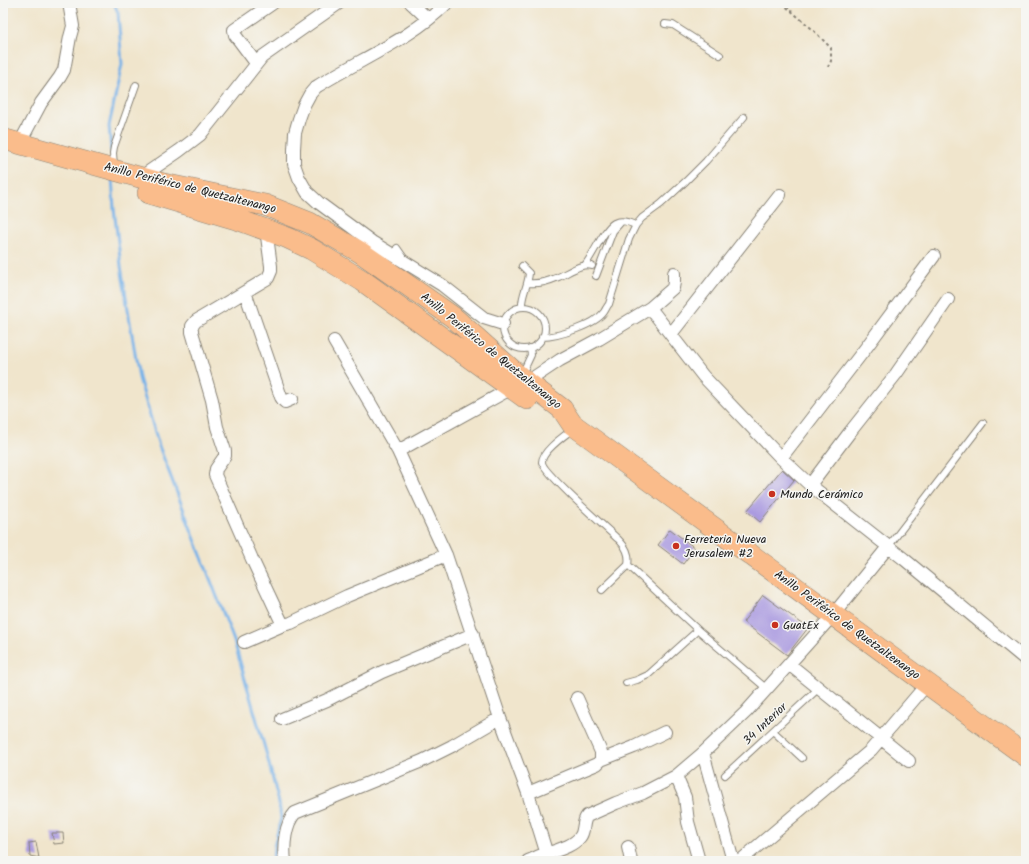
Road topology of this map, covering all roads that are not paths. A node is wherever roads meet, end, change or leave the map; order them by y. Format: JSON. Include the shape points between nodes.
{"nodes":[{"id":1,"x":69,"y":3,"type":"edge"},
{"id":2,"x":273,"y":3,"type":"edge"},
{"id":3,"x":339,"y":3,"type":"edge"},
{"id":4,"x":411,"y":3,"type":"edge"},
{"id":5,"x":447,"y":3,"type":"edge"},
{"id":6,"x":428,"y":19,"type":"junction"},
{"id":7,"x":665,"y":24,"type":"dead end"},
{"id":8,"x":720,"y":55,"type":"dead end"},
{"id":9,"x":256,"y":62,"type":"junction"},
{"id":10,"x":136,"y":85,"type":"dead end"},
{"id":11,"x":744,"y":117,"type":"dead end"},
{"id":12,"x":12,"y":142,"type":"edge"},
{"id":13,"x":3,"y":153,"type":"edge"},
{"id":14,"x":118,"y":175,"type":"junction"},
{"id":15,"x":780,"y":195,"type":"dead end"},
{"id":16,"x":621,"y":222,"type":"junction"},
{"id":17,"x":635,"y":225,"type":"junction"},
{"id":18,"x":266,"y":229,"type":"junction"},
{"id":19,"x":397,"y":248,"type":"dead end"},
{"id":20,"x":934,"y":256,"type":"dead end"},
{"id":21,"x":410,"y":265,"type":"junction"},
{"id":22,"x":585,"y":265,"type":"junction"},
{"id":23,"x":522,"y":266,"type":"dead end"},
{"id":24,"x":592,"y":266,"type":"dead end"},
{"id":25,"x":674,"y":273,"type":"dead end"},
{"id":26,"x":596,"y":276,"type":"dead end"},
{"id":27,"x":528,"y":283,"type":"junction"},
{"id":28,"x":246,"y":292,"type":"junction"},
{"id":29,"x":948,"y":299,"type":"dead end"},
{"id":30,"x":522,"y":307,"type":"junction"},
{"id":31,"x":650,"y":308,"type":"junction"},
{"id":32,"x":484,"y":318,"type":"junction"},
{"id":33,"x":503,"y":324,"type":"junction"},
{"id":34,"x":671,"y":334,"type":"junction"},
{"id":35,"x":476,"y":337,"type":"junction"},
{"id":36,"x":542,"y":337,"type":"junction"},
{"id":37,"x":334,"y":341,"type":"dead end"},
{"id":38,"x":530,"y":348,"type":"junction"},
{"id":39,"x":520,"y":382,"type":"junction"},
{"id":40,"x":292,"y":399,"type":"dead end"},
{"id":41,"x":982,"y":424,"type":"dead end"},
{"id":42,"x":574,"y":425,"type":"junction"},
{"id":43,"x":398,"y":451,"type":"junction"},
{"id":44,"x":781,"y":458,"type":"junction"},
{"id":45,"x":810,"y":485,"type":"junction"},
{"id":46,"x":888,"y":547,"type":"junction"},
{"id":47,"x":446,"y":555,"type":"junction"},
{"id":48,"x":628,"y":565,"type":"junction"},
{"id":49,"x":602,"y":590,"type":"dead end"},
{"id":50,"x":833,"y":615,"type":"junction"},
{"id":51,"x":283,"y":624,"type":"junction"},
{"id":52,"x":698,"y":630,"type":"junction"},
{"id":53,"x":473,"y":634,"type":"junction"},
{"id":54,"x":244,"y":642,"type":"dead end"},
{"id":55,"x":1026,"y":660,"type":"edge"},
{"id":56,"x":789,"y":664,"type":"junction"},
{"id":57,"x":626,"y":683,"type":"dead end"},
{"id":58,"x":927,"y":684,"type":"junction"},
{"id":59,"x":819,"y":688,"type":"junction"},
{"id":60,"x":767,"y":689,"type":"junction"},
{"id":61,"x":577,"y":698,"type":"dead end"},
{"id":62,"x":500,"y":718,"type":"junction"},
{"id":63,"x":282,"y":719,"type":"dead end"},
{"id":64,"x":773,"y":731,"type":"junction"},
{"id":65,"x":665,"y":732,"type":"dead end"},
{"id":66,"x":882,"y":739,"type":"junction"},
{"id":67,"x":704,"y":753,"type":"junction"},
{"id":68,"x":1026,"y":756,"type":"edge"},
{"id":69,"x":802,"y":758,"type":"dead end"},
{"id":70,"x":600,"y":760,"type":"junction"},
{"id":71,"x":909,"y":760,"type":"dead end"},
{"id":72,"x":725,"y":775,"type":"dead end"},
{"id":73,"x":676,"y":776,"type":"junction"},
{"id":74,"x":528,"y":793,"type":"junction"},
{"id":75,"x":628,"y":847,"type":"dead end"},
{"id":76,"x":548,"y":857,"type":"edge"},
{"id":77,"x":285,"y":861,"type":"edge"},
{"id":78,"x":528,"y":861,"type":"edge"},
{"id":79,"x":631,"y":861,"type":"edge"},
{"id":80,"x":699,"y":861,"type":"edge"},
{"id":81,"x":733,"y":861,"type":"edge"},
{"id":82,"x":740,"y":861,"type":"edge"}],
"edges":[{"from":1,"to":12,"type":"street","via":[[73,26],[64,70],[41,103],[24,135]]},
{"from":2,"to":9,"type":"street","via":[[234,31],[235,36]]},
{"from":3,"to":9,"type":"street"},
{"from":4,"to":6,"type":"street"},
{"from":5,"to":6,"type":"street"},
{"from":6,"to":21,"type":"street","via":[[402,39],[316,87],[302,112],[294,148],[294,164],[307,192],[372,242]]},
{"from":7,"to":8,"type":"lane","via":[[673,25]]},
{"from":9,"to":14,"type":"street","via":[[200,135],[179,151]]},
{"from":10,"to":14,"type":"lane","via":[[114,147],[113,159]]},
{"from":11,"to":17,"type":"lane","via":[[674,193]]},
{"from":12,"to":14,"type":"highway","name":"Anillo Periférico de Quetzaltenango"},
{"from":13,"to":14,"type":"highway","name":"Anillo Periférico de Quetzaltenango"},
{"from":14,"to":18,"type":"highway","name":"Anillo Periférico de Quetzaltenango"},
{"from":14,"to":35,"type":"highway","name":"Anillo Periférico de Quetzaltenango","via":[[265,205],[310,223],[345,242],[382,267]]},
{"from":15,"to":34,"type":"street"},
{"from":16,"to":17,"type":"lane"},
{"from":16,"to":22,"type":"lane","via":[[611,226]]},
{"from":16,"to":26,"type":"lane","via":[[613,232]]},
{"from":17,"to":36,"type":"lane","via":[[604,313],[568,333]]},
{"from":18,"to":28,"type":"street","via":[[270,275]]},
{"from":18,"to":39,"type":"highway","name":"Anillo Periférico de Quetzaltenango","via":[[334,262],[437,333]]},
{"from":19,"to":21,"type":"lane"},
{"from":20,"to":44,"type":"street"},
{"from":21,"to":32,"type":"street","via":[[442,285]]},
{"from":22,"to":24,"type":"lane"},
{"from":22,"to":27,"type":"lane","via":[[557,278],[535,284]]},
{"from":23,"to":27,"type":"lane","via":[[529,273]]},
{"from":25,"to":31,"type":"street","via":[[673,288]]},
{"from":27,"to":30,"type":"lane"},
{"from":28,"to":40,"type":"street","via":[[281,397],[285,402]]},
{"from":28,"to":51,"type":"street","via":[[196,321],[192,326],[192,332],[225,451],[215,475]]},
{"from":29,"to":45,"type":"street","via":[[896,374]]},
{"from":30,"to":33,"type":"lane","via":[[510,312]]},
{"from":30,"to":36,"type":"lane","via":[[529,308],[541,317],[544,323]]},
{"from":31,"to":34,"type":"street"},
{"from":31,"to":39,"type":"street"},
{"from":32,"to":33,"type":"street"},
{"from":32,"to":35,"type":"street"},
{"from":33,"to":38,"type":"lane","via":[[503,331],[509,343],[522,349]]},
{"from":34,"to":44,"type":"street","via":[[703,376]]},
{"from":35,"to":39,"type":"highway","name":"Anillo Periférico de Quetzaltenango"},
{"from":36,"to":38,"type":"lane"},
{"from":37,"to":43,"type":"street"},
{"from":38,"to":39,"type":"lane","via":[[531,355]]},
{"from":39,"to":42,"type":"highway","name":"Anillo Periférico de Quetzaltenango","via":[[562,409]]},
{"from":39,"to":43,"type":"street"},
{"from":41,"to":46,"type":"lane"},
{"from":42,"to":48,"type":"lane","via":[[548,450],[542,460],[543,467],[623,544],[628,555]]},
{"from":42,"to":50,"type":"highway","name":"Anillo Periférico de Quetzaltenango"},
{"from":43,"to":47,"type":"street"},
{"from":44,"to":45,"type":"street"},
{"from":45,"to":46,"type":"street"},
{"from":46,"to":50,"type":"street"},
{"from":46,"to":55,"type":"street"},
{"from":47,"to":51,"type":"street","via":[[347,596],[291,623]]},
{"from":47,"to":53,"type":"street"},
{"from":48,"to":49,"type":"lane"},
{"from":48,"to":52,"type":"lane"},
{"from":50,"to":56,"type":"street"},
{"from":50,"to":58,"type":"highway","name":"Anillo Periférico de Quetzaltenango"},
{"from":51,"to":54,"type":"street"},
{"from":52,"to":57,"type":"lane","via":[[648,675]]},
{"from":52,"to":60,"type":"lane"},
{"from":53,"to":62,"type":"street"},
{"from":53,"to":63,"type":"street","via":[[382,672]]},
{"from":56,"to":59,"type":"street"},
{"from":56,"to":60,"type":"street"},
{"from":58,"to":66,"type":"street"},
{"from":58,"to":68,"type":"highway","name":"Anillo Periférico de Quetzaltenango"},
{"from":59,"to":64,"type":"lane","name":"34 Interior"},
{"from":59,"to":66,"type":"street"},
{"from":60,"to":67,"type":"street"},
{"from":61,"to":70,"type":"street","via":[[601,752]]},
{"from":62,"to":74,"type":"street"},
{"from":62,"to":77,"type":"street","via":[[422,761],[295,813],[289,822]]},
{"from":64,"to":69,"type":"lane"},
{"from":64,"to":72,"type":"lane","name":"34 Interior"},
{"from":65,"to":70,"type":"street"},
{"from":66,"to":71,"type":"street"},
{"from":66,"to":82,"type":"street","via":[[858,763]]},
{"from":67,"to":73,"type":"street"},
{"from":67,"to":81,"type":"street"},
{"from":70,"to":74,"type":"street","via":[[597,764]]},
{"from":73,"to":76,"type":"street","via":[[587,816],[582,834],[576,841]]},
{"from":73,"to":80,"type":"street","via":[[685,797],[692,839]]},
{"from":74,"to":76,"type":"street"},
{"from":75,"to":79,"type":"street"},
{"from":76,"to":78,"type":"street"}]}
